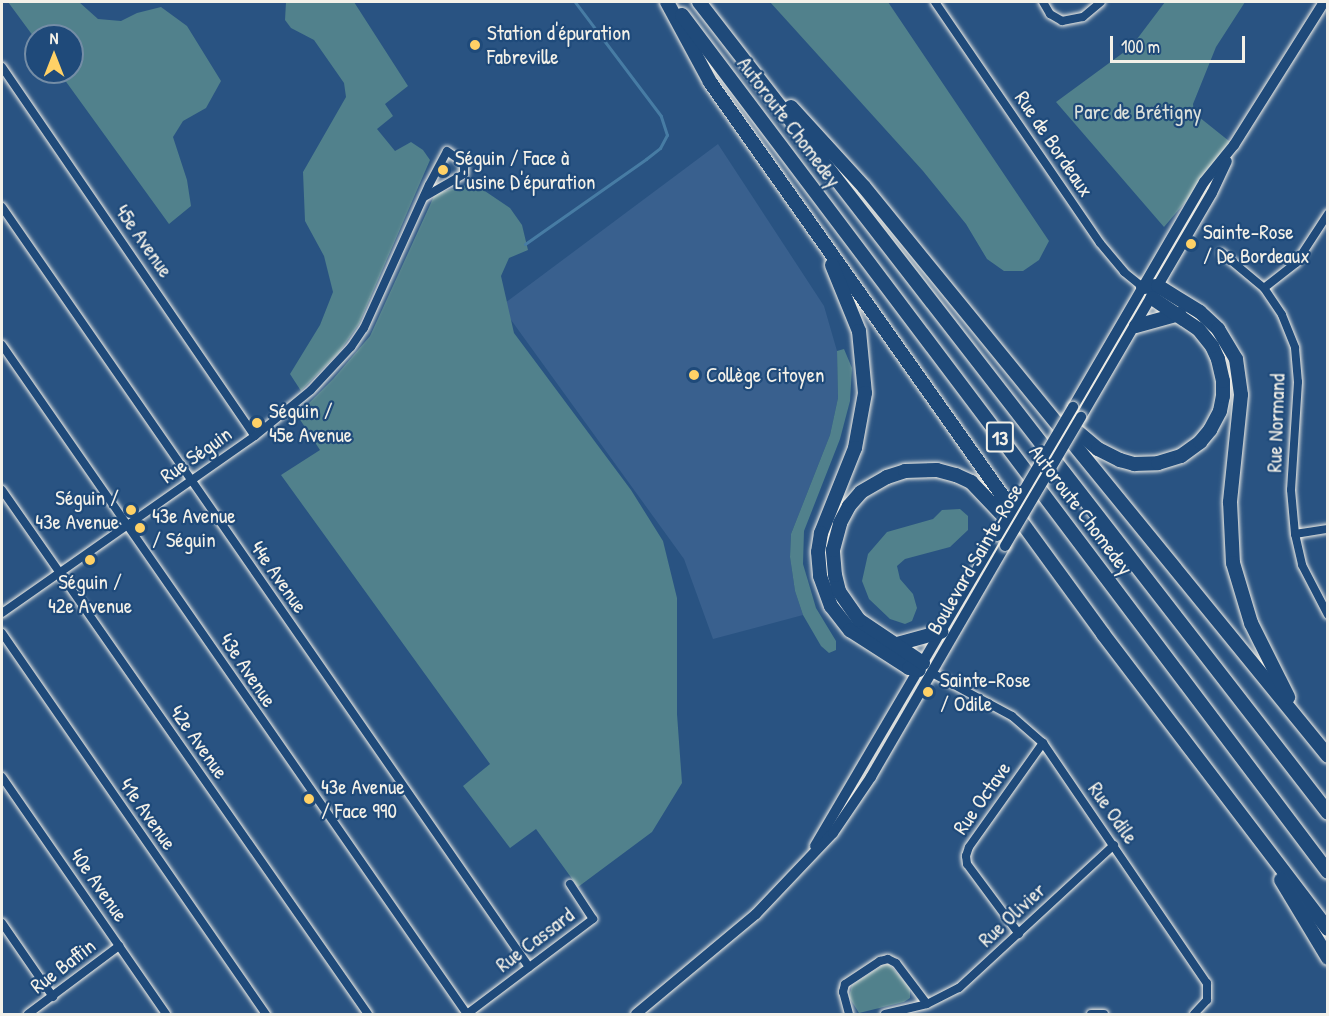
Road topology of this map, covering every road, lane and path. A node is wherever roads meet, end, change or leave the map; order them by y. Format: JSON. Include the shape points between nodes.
{"nodes":[{"id":1,"x":667,"y":2,"type":"edge"},
{"id":2,"x":672,"y":2,"type":"edge"},
{"id":3,"x":699,"y":2,"type":"edge"},
{"id":4,"x":935,"y":2,"type":"edge"},
{"id":5,"x":1043,"y":2,"type":"edge"},
{"id":6,"x":1101,"y":2,"type":"edge"},
{"id":7,"x":1324,"y":2,"type":"edge"},
{"id":8,"x":723,"y":32,"type":"junction"},
{"id":9,"x":2,"y":67,"type":"edge"},
{"id":10,"x":424,"y":197,"type":"junction"},
{"id":11,"x":2,"y":207,"type":"edge"},
{"id":12,"x":1328,"y":214,"type":"edge"},
{"id":13,"x":822,"y":241,"type":"junction"},
{"id":14,"x":1222,"y":253,"type":"dead end"},
{"id":15,"x":1264,"y":288,"type":"junction"},
{"id":16,"x":1151,"y":290,"type":"junction"},
{"id":17,"x":1179,"y":314,"type":"junction"},
{"id":18,"x":1136,"y":326,"type":"junction"},
{"id":19,"x":2,"y":345,"type":"edge"},
{"id":20,"x":1032,"y":393,"type":"junction"},
{"id":21,"x":255,"y":436,"type":"junction"},
{"id":22,"x":190,"y":481,"type":"junction"},
{"id":23,"x":2,"y":490,"type":"edge"},
{"id":24,"x":127,"y":525,"type":"junction"},
{"id":25,"x":1328,"y":529,"type":"edge"},
{"id":26,"x":1295,"y":534,"type":"junction"},
{"id":27,"x":59,"y":572,"type":"junction"},
{"id":28,"x":1057,"y":572,"type":"junction"},
{"id":29,"x":2,"y":613,"type":"edge"},
{"id":30,"x":1328,"y":615,"type":"edge"},
{"id":31,"x":941,"y":632,"type":"junction"},
{"id":32,"x":2,"y":633,"type":"edge"},
{"id":33,"x":897,"y":645,"type":"junction"},
{"id":34,"x":925,"y":668,"type":"junction"},
{"id":35,"x":1299,"y":720,"type":"junction"},
{"id":36,"x":1043,"y":743,"type":"junction"},
{"id":37,"x":1328,"y":756,"type":"edge"},
{"id":38,"x":2,"y":777,"type":"edge"},
{"id":39,"x":1328,"y":813,"type":"edge"},
{"id":40,"x":1246,"y":822,"type":"junction"},
{"id":41,"x":1114,"y":845,"type":"junction"},
{"id":42,"x":1328,"y":872,"type":"edge"},
{"id":43,"x":570,"y":884,"type":"dead end"},
{"id":44,"x":2,"y":923,"type":"edge"},
{"id":45,"x":1328,"y":929,"type":"edge"},
{"id":46,"x":1019,"y":934,"type":"junction"},
{"id":47,"x":119,"y":946,"type":"junction"},
{"id":48,"x":1328,"y":958,"type":"edge"},
{"id":49,"x":529,"y":967,"type":"junction"},
{"id":50,"x":53,"y":997,"type":"junction"},
{"id":51,"x":927,"y":1004,"type":"junction"},
{"id":52,"x":28,"y":1014,"type":"edge"},
{"id":53,"x":166,"y":1014,"type":"edge"},
{"id":54,"x":266,"y":1014,"type":"edge"},
{"id":55,"x":368,"y":1014,"type":"edge"},
{"id":56,"x":467,"y":1014,"type":"edge"},
{"id":57,"x":636,"y":1014,"type":"edge"},
{"id":58,"x":849,"y":1014,"type":"edge"},
{"id":59,"x":885,"y":1014,"type":"edge"},
{"id":60,"x":1091,"y":1014,"type":"edge"},
{"id":61,"x":1104,"y":1014,"type":"edge"},
{"id":62,"x":1194,"y":1014,"type":"edge"}],
"edges":[{"from":1,"to":13,"type":"highway","via":[[710,82]]},
{"from":2,"to":42,"type":"highway","name":"Autoroute Chomedey","number":"13"},
{"from":3,"to":8,"type":"highway","name":"Autoroute Chomedey","number":"13"},
{"from":4,"to":16,"type":"street","name":"Rue de Bordeaux","via":[[1100,243],[1124,272]]},
{"from":5,"to":6,"type":"street","via":[[1050,14],[1062,21],[1083,17]]},
{"from":7,"to":16,"type":"street","name":"Boulevard Sainte-Rose","via":[[1234,145],[1212,193]]},
{"from":8,"to":20,"type":"highway","via":[[864,187]]},
{"from":8,"to":39,"type":"highway","name":"Autoroute Chomedey","number":"13"},
{"from":9,"to":21,"type":"street","name":"45e Avenue"},
{"from":10,"to":10,"type":"street","name":"Rue Séguin","via":[[447,151],[460,160],[464,174]]},
{"from":10,"to":21,"type":"street","name":"Rue Séguin","via":[[364,328],[351,347],[311,390]]},
{"from":11,"to":22,"type":"street","name":"44e Avenue"},
{"from":12,"to":15,"type":"street","via":[[1296,263]]},
{"from":13,"to":28,"type":"highway"},
{"from":13,"to":34,"type":"highway","via":[[858,331],[865,382],[863,416],[855,448],[821,533],[819,576],[831,606],[850,630],[909,668]]},
{"from":14,"to":15,"type":"street","name":"Rue Normand"},
{"from":15,"to":26,"type":"street","name":"Rue Normand","via":[[1282,315],[1295,348],[1298,382],[1291,490]]},
{"from":16,"to":17,"type":"highway"},
{"from":16,"to":18,"type":"street","name":"Boulevard Sainte-Rose"},
{"from":16,"to":31,"type":"street","name":"Boulevard Sainte-Rose","bridge":true,"via":[[1073,406]]},
{"from":16,"to":35,"type":"highway","via":[[1213,323],[1236,359],[1241,395],[1230,502],[1233,563],[1251,623]]},
{"from":17,"to":18,"type":"highway"},
{"from":17,"to":20,"type":"highway","via":[[1198,328],[1212,346],[1223,381],[1222,403],[1214,424],[1200,442],[1181,456],[1150,464],[1113,458],[1089,443]]},
{"from":18,"to":34,"type":"street","name":"Boulevard Sainte-Rose","bridge":true,"via":[[1005,546]]},
{"from":19,"to":24,"type":"street","name":"43e Avenue"},
{"from":20,"to":35,"type":"highway"},
{"from":21,"to":22,"type":"street","name":"Rue Séguin"},
{"from":22,"to":24,"type":"street","name":"Rue Séguin"},
{"from":22,"to":49,"type":"street","name":"44e Avenue"},
{"from":23,"to":27,"type":"street","name":"42e Avenue"},
{"from":24,"to":27,"type":"street","name":"Rue Séguin"},
{"from":24,"to":56,"type":"street","name":"43e Avenue"},
{"from":25,"to":26,"type":"street"},
{"from":26,"to":30,"type":"street","name":"Rue Normand","via":[[1302,565]]},
{"from":27,"to":29,"type":"street","name":"Rue Séguin"},
{"from":27,"to":55,"type":"street","name":"42e Avenue"},
{"from":28,"to":33,"type":"highway","via":[[971,482],[948,472],[926,470],[887,477],[861,492],[849,506],[836,533],[833,558],[837,583],[848,606],[868,627]]},
{"from":28,"to":40,"type":"highway"},
{"from":31,"to":33,"type":"highway"},
{"from":31,"to":34,"type":"street","name":"Boulevard Sainte-Rose"},
{"from":32,"to":54,"type":"street","name":"41e Avenue"},
{"from":33,"to":34,"type":"highway"},
{"from":34,"to":36,"type":"street","name":"Rue Odile","via":[[1012,716]]},
{"from":34,"to":57,"type":"street","name":"Boulevard Sainte-Rose","via":[[807,859],[746,923]]},
{"from":35,"to":37,"type":"highway"},
{"from":36,"to":41,"type":"street","name":"Rue Odile"},
{"from":36,"to":46,"type":"street","name":"Rue Octave","via":[[966,856],[967,864]]},
{"from":38,"to":47,"type":"street","name":"40e Avenue"},
{"from":40,"to":45,"type":"highway"},
{"from":40,"to":48,"type":"highway"},
{"from":41,"to":46,"type":"street","name":"Rue Olivier"},
{"from":41,"to":62,"type":"street","name":"Rue Odile","via":[[1207,984],[1207,1000]]},
{"from":43,"to":49,"type":"street","name":"Rue Cassard","via":[[593,919]]},
{"from":44,"to":50,"type":"street"},
{"from":46,"to":51,"type":"street","name":"Rue Olivier","via":[[959,988]]},
{"from":47,"to":50,"type":"street","name":"Rue Baffin"},
{"from":47,"to":53,"type":"street","name":"40e Avenue"},
{"from":49,"to":56,"type":"street","name":"Rue Cassard"},
{"from":50,"to":52,"type":"street","name":"Rue Baffin"},
{"from":51,"to":58,"type":"street","via":[[896,963],[888,959],[845,984],[843,992]]},
{"from":51,"to":59,"type":"street","name":"Rue Olivier"},
{"from":60,"to":61,"type":"street"}]}
